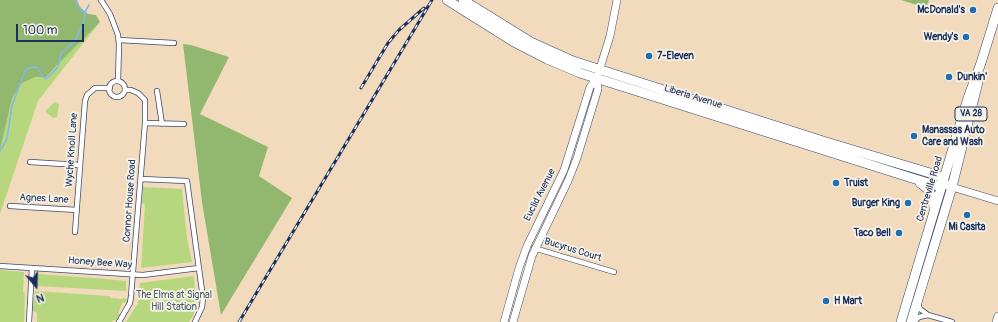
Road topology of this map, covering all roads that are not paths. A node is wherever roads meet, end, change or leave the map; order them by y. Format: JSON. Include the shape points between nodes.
{"nodes":[{"id":1,"x":101,"y":0,"type":"edge"},
{"id":2,"x":447,"y":0,"type":"edge"},
{"id":3,"x":463,"y":0,"type":"edge"},
{"id":4,"x":617,"y":0,"type":"edge"},
{"id":5,"x":998,"y":8,"type":"edge"},
{"id":6,"x":995,"y":26,"type":"edge"},
{"id":7,"x":119,"y":40,"type":"junction"},
{"id":8,"x":174,"y":43,"type":"dead end"},
{"id":9,"x":981,"y":63,"type":"junction"},
{"id":10,"x":598,"y":74,"type":"junction"},
{"id":11,"x":118,"y":81,"type":"junction"},
{"id":12,"x":110,"y":88,"type":"junction"},
{"id":13,"x":125,"y":90,"type":"junction"},
{"id":14,"x":157,"y":91,"type":"dead end"},
{"id":15,"x":145,"y":123,"type":"junction"},
{"id":16,"x":162,"y":124,"type":"junction"},
{"id":17,"x":184,"y":124,"type":"dead end"},
{"id":18,"x":951,"y":158,"type":"junction"},
{"id":19,"x":30,"y":162,"type":"dead end"},
{"id":20,"x":80,"y":165,"type":"junction"},
{"id":21,"x":930,"y":173,"type":"junction"},
{"id":22,"x":912,"y":178,"type":"junction"},
{"id":23,"x":141,"y":179,"type":"junction"},
{"id":24,"x":943,"y":183,"type":"junction"},
{"id":25,"x":952,"y":187,"type":"junction"},
{"id":26,"x":998,"y":201,"type":"edge"},
{"id":27,"x":10,"y":206,"type":"dead end"},
{"id":28,"x":77,"y":210,"type":"junction"},
{"id":29,"x":934,"y":213,"type":"junction"},
{"id":30,"x":75,"y":232,"type":"dead end"},
{"id":31,"x":527,"y":246,"type":"junction"},
{"id":32,"x":535,"y":248,"type":"junction"},
{"id":33,"x":0,"y":266,"type":"edge"},
{"id":34,"x":32,"y":268,"type":"junction"},
{"id":35,"x":198,"y":268,"type":"junction"},
{"id":36,"x":614,"y":272,"type":"dead end"},
{"id":37,"x":133,"y":275,"type":"junction"},
{"id":38,"x":917,"y":300,"type":"junction"},
{"id":39,"x":928,"y":315,"type":"junction"},
{"id":40,"x":998,"y":316,"type":"edge"},
{"id":41,"x":29,"y":322,"type":"edge"},
{"id":42,"x":119,"y":322,"type":"edge"},
{"id":43,"x":195,"y":322,"type":"edge"},
{"id":44,"x":504,"y":322,"type":"edge"},
{"id":45,"x":513,"y":322,"type":"edge"},
{"id":46,"x":901,"y":322,"type":"edge"},
{"id":47,"x":911,"y":322,"type":"edge"},
{"id":48,"x":914,"y":322,"type":"edge"},
{"id":49,"x":952,"y":322,"type":"edge"},
{"id":50,"x":996,"y":322,"type":"edge"}],
"edges":[{"from":1,"to":7,"type":"street","via":[[113,19]]},
{"from":2,"to":10,"type":"highway","name":"Liberia Avenue","via":[[514,42],[547,59]]},
{"from":3,"to":10,"type":"highway","name":"Liberia Avenue","via":[[531,42]]},
{"from":4,"to":10,"type":"main road","name":"Euclid Avenue","via":[[610,36]]},
{"from":5,"to":6,"type":"highway","name":"Centreville Road","number":"VA 28"},
{"from":6,"to":9,"type":"highway","name":"Centreville Road","number":"VA 28"},
{"from":7,"to":8,"type":"street"},
{"from":7,"to":11,"type":"street"},
{"from":9,"to":18,"type":"highway","name":"Centreville Road","number":"VA 28"},
{"from":9,"to":25,"type":"highway","name":"Centreville Road","number":"VA 28","via":[[975,100]]},
{"from":10,"to":21,"type":"highway","name":"Liberia Avenue"},
{"from":10,"to":22,"type":"highway","name":"Liberia Avenue"},
{"from":10,"to":31,"type":"main road","name":"Euclid Avenue","via":[[590,88],[564,170]]},
{"from":10,"to":32,"type":"main road","name":"Euclid Avenue","via":[[598,89],[573,169]]},
{"from":11,"to":12,"type":"street","via":[[112,83]]},
{"from":11,"to":13,"type":"street","via":[[125,85]]},
{"from":12,"to":13,"type":"street","via":[[112,95],[118,96],[123,95]]},
{"from":12,"to":20,"type":"street","name":"Wyche Knoll Lane","via":[[95,88],[86,97]]},
{"from":13,"to":15,"type":"street","name":"Connor House Road","via":[[138,93],[144,100]]},
{"from":14,"to":16,"type":"street"},
{"from":15,"to":16,"type":"street"},
{"from":15,"to":23,"type":"street","name":"Connor House Road"},
{"from":16,"to":17,"type":"street"},
{"from":18,"to":21,"type":"highway","via":[[942,169]]},
{"from":18,"to":24,"type":"highway","name":"Centreville Road","number":"VA 28"},
{"from":19,"to":20,"type":"street"},
{"from":20,"to":28,"type":"street","name":"Wyche Knoll Lane"},
{"from":21,"to":24,"type":"highway","name":"Liberia Avenue","via":[[941,177]]},
{"from":22,"to":24,"type":"highway","name":"Liberia Avenue","via":[[938,186]]},
{"from":22,"to":29,"type":"highway","via":[[929,190]]},
{"from":23,"to":35,"type":"street","via":[[187,182]]},
{"from":23,"to":37,"type":"street","name":"Connor House Road"},
{"from":24,"to":25,"type":"highway","name":"Liberia Avenue"},
{"from":24,"to":29,"type":"highway","name":"Centreville Road","number":"VA 28"},
{"from":25,"to":26,"type":"main road","name":"Liberia Avenue"},
{"from":25,"to":38,"type":"highway","name":"Centreville Road","number":"VA 28"},
{"from":27,"to":28,"type":"street","name":"Agnes Lane"},
{"from":28,"to":30,"type":"street","name":"Wyche Knoll Lane"},
{"from":29,"to":46,"type":"highway","name":"Centreville Road","number":"VA 28"},
{"from":31,"to":32,"type":"street","name":"Bucyrus Court"},
{"from":31,"to":44,"type":"main road","name":"Euclid Avenue"},
{"from":32,"to":36,"type":"street","name":"Bucyrus Court"},
{"from":32,"to":45,"type":"main road","name":"Euclid Avenue"},
{"from":33,"to":34,"type":"street","name":"Honey Bee Way"},
{"from":34,"to":37,"type":"street","name":"Honey Bee Way"},
{"from":34,"to":41,"type":"street"},
{"from":35,"to":37,"type":"street","name":"Honey Bee Way"},
{"from":35,"to":43,"type":"street","via":[[202,302]]},
{"from":37,"to":42,"type":"street","name":"Connor House Road","via":[[130,303]]},
{"from":38,"to":39,"type":"street","via":[[920,309]]},
{"from":38,"to":47,"type":"highway","name":"Centreville Road","number":"VA 28"},
{"from":39,"to":48,"type":"street","via":[[919,317]]},
{"from":39,"to":49,"type":"street"},
{"from":40,"to":50,"type":"main road"}]}
